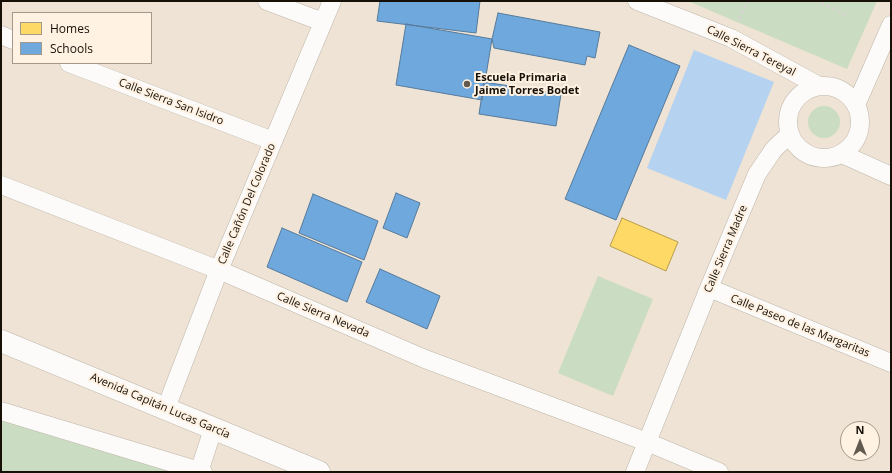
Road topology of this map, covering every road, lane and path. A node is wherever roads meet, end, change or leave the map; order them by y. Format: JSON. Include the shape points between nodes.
{"nodes":[{"id":1,"x":267,"y":1,"type":"edge"},
{"id":2,"x":332,"y":1,"type":"edge"},
{"id":3,"x":637,"y":1,"type":"edge"},
{"id":4,"x":816,"y":1,"type":"edge"},
{"id":5,"x":850,"y":16,"type":"dead end"},
{"id":6,"x":323,"y":22,"type":"junction"},
{"id":7,"x":891,"y":25,"type":"edge"},
{"id":8,"x":1,"y":35,"type":"edge"},
{"id":9,"x":12,"y":40,"type":"edge"},
{"id":10,"x":72,"y":64,"type":"edge"},
{"id":11,"x":820,"y":86,"type":"junction"},
{"id":12,"x":856,"y":105,"type":"junction"},
{"id":13,"x":790,"y":134,"type":"junction"},
{"id":14,"x":273,"y":141,"type":"junction"},
{"id":15,"x":842,"y":154,"type":"junction"},
{"id":16,"x":891,"y":176,"type":"edge"},
{"id":17,"x":1,"y":185,"type":"edge"},
{"id":18,"x":219,"y":270,"type":"junction"},
{"id":19,"x":709,"y":288,"type":"junction"},
{"id":20,"x":1,"y":341,"type":"edge"},
{"id":21,"x":891,"y":363,"type":"edge"},
{"id":22,"x":166,"y":408,"type":"junction"},
{"id":23,"x":1,"y":411,"type":"edge"},
{"id":24,"x":213,"y":429,"type":"junction"},
{"id":25,"x":647,"y":442,"type":"junction"},
{"id":26,"x":200,"y":472,"type":"edge"},
{"id":27,"x":319,"y":472,"type":"edge"},
{"id":28,"x":635,"y":472,"type":"edge"},
{"id":29,"x":719,"y":472,"type":"edge"}],
"edges":[{"from":1,"to":6,"type":"street"},
{"from":2,"to":6,"type":"street","name":"Calle Cañón Del Colorado"},
{"from":3,"to":11,"type":"street","name":"Calle Sierra Tereyal","via":[[731,38]]},
{"from":4,"to":5,"type":"path"},
{"from":6,"to":14,"type":"street","name":"Calle Cañón Del Colorado"},
{"from":7,"to":12,"type":"street"},
{"from":8,"to":9,"type":"street"},
{"from":10,"to":14,"type":"street","name":"Calle Sierra San Isidro"},
{"from":11,"to":12,"type":"street","via":[[834,87],[847,94]]},
{"from":11,"to":13,"type":"street","via":[[807,90],[797,98],[790,109]]},
{"from":12,"to":15,"type":"street","via":[[860,123],[856,141]]},
{"from":13,"to":15,"type":"street","via":[[796,145],[806,154],[818,158]]},
{"from":13,"to":19,"type":"street","name":"Calle Sierra Madre","via":[[774,149],[757,174]]},
{"from":14,"to":18,"type":"street","name":"Calle Cañón Del Colorado"},
{"from":15,"to":16,"type":"street"},
{"from":17,"to":18,"type":"street","name":"Calle Sierra Nevada"},
{"from":18,"to":22,"type":"street","name":"Calle Cañón Del Colorado"},
{"from":18,"to":25,"type":"street","name":"Calle Sierra Nevada","via":[[425,359]]},
{"from":19,"to":21,"type":"street","name":"Calle Paseo de las Margaritas"},
{"from":19,"to":25,"type":"street","name":"Calle Sierra Madre"},
{"from":20,"to":22,"type":"street","name":"Avenida Capitán Lucas García"},
{"from":22,"to":24,"type":"street","name":"Avenida Capitán Lucas García"},
{"from":23,"to":26,"type":"street"},
{"from":24,"to":26,"type":"street"},
{"from":24,"to":27,"type":"street","name":"Avenida Capitán Lucas García"},
{"from":25,"to":28,"type":"street","name":"Calle Sierra Madre"},
{"from":25,"to":29,"type":"street","name":"Calle Sierra Nevada"}]}
